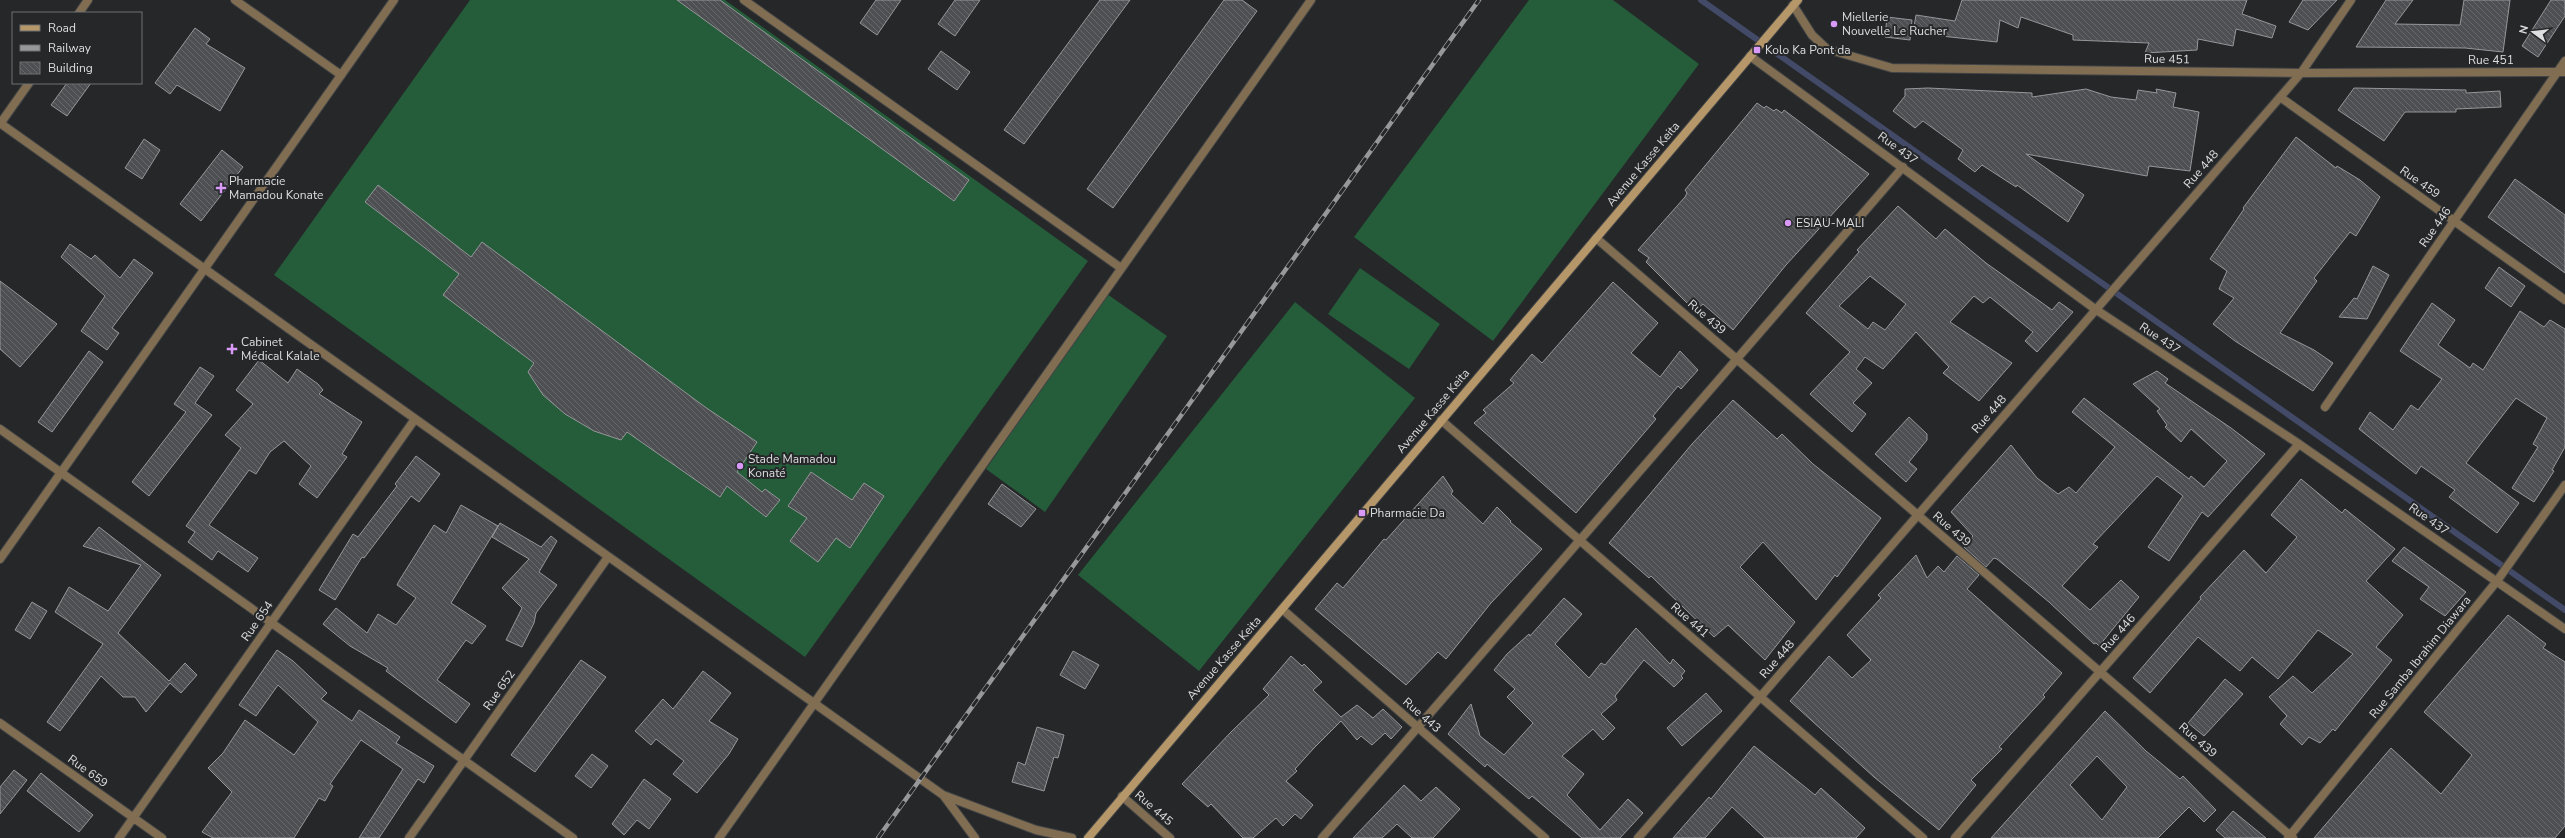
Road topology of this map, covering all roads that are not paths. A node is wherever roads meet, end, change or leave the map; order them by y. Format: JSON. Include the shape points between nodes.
{"nodes":[{"id":1,"x":88,"y":0,"type":"edge"},
{"id":2,"x":235,"y":0,"type":"edge"},
{"id":3,"x":394,"y":0,"type":"edge"},
{"id":4,"x":744,"y":0,"type":"edge"},
{"id":5,"x":1311,"y":0,"type":"edge"},
{"id":6,"x":2351,"y":0,"type":"edge"},
{"id":7,"x":1796,"y":2,"type":"edge"},
{"id":8,"x":80,"y":12,"type":"edge"},
{"id":9,"x":1750,"y":56,"type":"junction"},
{"id":10,"x":2565,"y":60,"type":"edge"},
{"id":11,"x":2561,"y":72,"type":"edge"},
{"id":12,"x":2301,"y":73,"type":"junction"},
{"id":13,"x":341,"y":75,"type":"junction"},
{"id":14,"x":28,"y":84,"type":"edge"},
{"id":15,"x":2280,"y":97,"type":"junction"},
{"id":16,"x":0,"y":123,"type":"edge"},
{"id":17,"x":1903,"y":167,"type":"junction"},
{"id":18,"x":2454,"y":221,"type":"junction"},
{"id":19,"x":1596,"y":238,"type":"junction"},
{"id":20,"x":1121,"y":268,"type":"junction"},
{"id":21,"x":204,"y":269,"type":"junction"},
{"id":22,"x":2565,"y":300,"type":"edge"},
{"id":23,"x":2095,"y":309,"type":"junction"},
{"id":24,"x":1737,"y":359,"type":"junction"},
{"id":25,"x":2325,"y":407,"type":"dead end"},
{"id":26,"x":415,"y":419,"type":"junction"},
{"id":27,"x":1441,"y":420,"type":"junction"},
{"id":28,"x":0,"y":430,"type":"edge"},
{"id":29,"x":2299,"y":444,"type":"junction"},
{"id":30,"x":61,"y":473,"type":"junction"},
{"id":31,"x":2565,"y":486,"type":"edge"},
{"id":32,"x":1917,"y":515,"type":"junction"},
{"id":33,"x":1580,"y":540,"type":"junction"},
{"id":34,"x":608,"y":557,"type":"junction"},
{"id":35,"x":0,"y":559,"type":"edge"},
{"id":36,"x":2497,"y":581,"type":"junction"},
{"id":37,"x":1282,"y":609,"type":"junction"},
{"id":38,"x":271,"y":622,"type":"junction"},
{"id":39,"x":2565,"y":629,"type":"edge"},
{"id":40,"x":2100,"y":672,"type":"junction"},
{"id":41,"x":1760,"y":696,"type":"junction"},
{"id":42,"x":814,"y":703,"type":"junction"},
{"id":43,"x":0,"y":723,"type":"edge"},
{"id":44,"x":1418,"y":727,"type":"junction"},
{"id":45,"x":464,"y":760,"type":"junction"},
{"id":46,"x":943,"y":796,"type":"junction"},
{"id":47,"x":1122,"y":796,"type":"junction"},
{"id":48,"x":133,"y":818,"type":"junction"},
{"id":49,"x":2290,"y":837,"type":"edge"},
{"id":50,"x":119,"y":838,"type":"edge"},
{"id":51,"x":162,"y":838,"type":"edge"},
{"id":52,"x":409,"y":838,"type":"edge"},
{"id":53,"x":573,"y":838,"type":"edge"},
{"id":54,"x":719,"y":838,"type":"edge"},
{"id":55,"x":976,"y":838,"type":"edge"},
{"id":56,"x":1072,"y":838,"type":"edge"},
{"id":57,"x":1088,"y":838,"type":"edge"},
{"id":58,"x":1170,"y":838,"type":"edge"},
{"id":59,"x":1322,"y":838,"type":"edge"},
{"id":60,"x":1545,"y":838,"type":"edge"},
{"id":61,"x":1638,"y":838,"type":"edge"},
{"id":62,"x":1923,"y":838,"type":"edge"},
{"id":63,"x":1955,"y":838,"type":"edge"}],
"edges":[{"from":1,"to":8,"type":"street"},
{"from":2,"to":13,"type":"street"},
{"from":3,"to":13,"type":"street"},
{"from":4,"to":20,"type":"street"},
{"from":5,"to":20,"type":"street"},
{"from":6,"to":12,"type":"street","name":"Rue 448"},
{"from":7,"to":9,"type":"main road","name":"Avenue Kasse Keita"},
{"from":7,"to":12,"type":"street","name":"Rue 451","via":[[1812,35],[1827,50],[1892,68]]},
{"from":9,"to":17,"type":"street","name":"Rue 437"},
{"from":9,"to":19,"type":"main road","name":"Avenue Kasse Keita"},
{"from":10,"to":11,"type":"street","name":"Rue 446"},
{"from":11,"to":12,"type":"street","name":"Rue 451"},
{"from":11,"to":18,"type":"street","name":"Rue 446"},
{"from":12,"to":15,"type":"street","name":"Rue 448"},
{"from":13,"to":21,"type":"street"},
{"from":14,"to":16,"type":"street"},
{"from":15,"to":18,"type":"street","name":"Rue 459"},
{"from":15,"to":23,"type":"street","name":"Rue 448"},
{"from":16,"to":21,"type":"street"},
{"from":17,"to":23,"type":"street","name":"Rue 437"},
{"from":17,"to":24,"type":"street"},
{"from":18,"to":22,"type":"street","name":"Rue 459"},
{"from":18,"to":25,"type":"street","name":"Rue 446"},
{"from":19,"to":24,"type":"street","name":"Rue 439"},
{"from":19,"to":27,"type":"main road","name":"Avenue Kasse Keita"},
{"from":20,"to":42,"type":"street"},
{"from":21,"to":26,"type":"street"},
{"from":21,"to":30,"type":"street"},
{"from":23,"to":29,"type":"street","name":"Rue 437"},
{"from":23,"to":32,"type":"street","name":"Rue 448"},
{"from":24,"to":32,"type":"street","name":"Rue 439"},
{"from":24,"to":33,"type":"street"},
{"from":26,"to":34,"type":"street"},
{"from":26,"to":38,"type":"street","name":"Rue 654"},
{"from":27,"to":33,"type":"street","name":"Rue 441"},
{"from":27,"to":37,"type":"main road","name":"Avenue Kasse Keita"},
{"from":28,"to":30,"type":"street"},
{"from":29,"to":36,"type":"street","name":"Rue 437"},
{"from":29,"to":40,"type":"street","name":"Rue 446"},
{"from":30,"to":35,"type":"street"},
{"from":30,"to":38,"type":"street"},
{"from":31,"to":36,"type":"street","name":"Rue Samba Ibrahim Diawara"},
{"from":32,"to":40,"type":"street","name":"Rue 439"},
{"from":32,"to":41,"type":"street","name":"Rue 448"},
{"from":33,"to":41,"type":"street","name":"Rue 441"},
{"from":33,"to":44,"type":"street"},
{"from":34,"to":42,"type":"street"},
{"from":34,"to":45,"type":"street","name":"Rue 652"},
{"from":36,"to":39,"type":"street","name":"Rue 437"},
{"from":36,"to":49,"type":"street","name":"Rue Samba Ibrahim Diawara"},
{"from":37,"to":44,"type":"street","name":"Rue 443"},
{"from":37,"to":47,"type":"main road","name":"Avenue Kasse Keita"},
{"from":38,"to":45,"type":"street"},
{"from":38,"to":48,"type":"street","name":"Rue 654"},
{"from":40,"to":49,"type":"street","name":"Rue 439"},
{"from":40,"to":63,"type":"street","name":"Rue 446"},
{"from":41,"to":61,"type":"street","name":"Rue 448"},
{"from":41,"to":62,"type":"street","name":"Rue 441"},
{"from":42,"to":46,"type":"street"},
{"from":42,"to":54,"type":"street"},
{"from":43,"to":48,"type":"street","name":"Rue 659"},
{"from":44,"to":59,"type":"street"},
{"from":44,"to":60,"type":"street","name":"Rue 443"},
{"from":45,"to":52,"type":"street","name":"Rue 652"},
{"from":45,"to":53,"type":"street"},
{"from":46,"to":55,"type":"street"},
{"from":46,"to":56,"type":"street","via":[[1036,830]]},
{"from":47,"to":57,"type":"main road","name":"Avenue Kasse Keita"},
{"from":47,"to":58,"type":"street","name":"Rue 445"},
{"from":48,"to":50,"type":"street","name":"Rue 654"},
{"from":48,"to":51,"type":"street","name":"Rue 659"}]}
